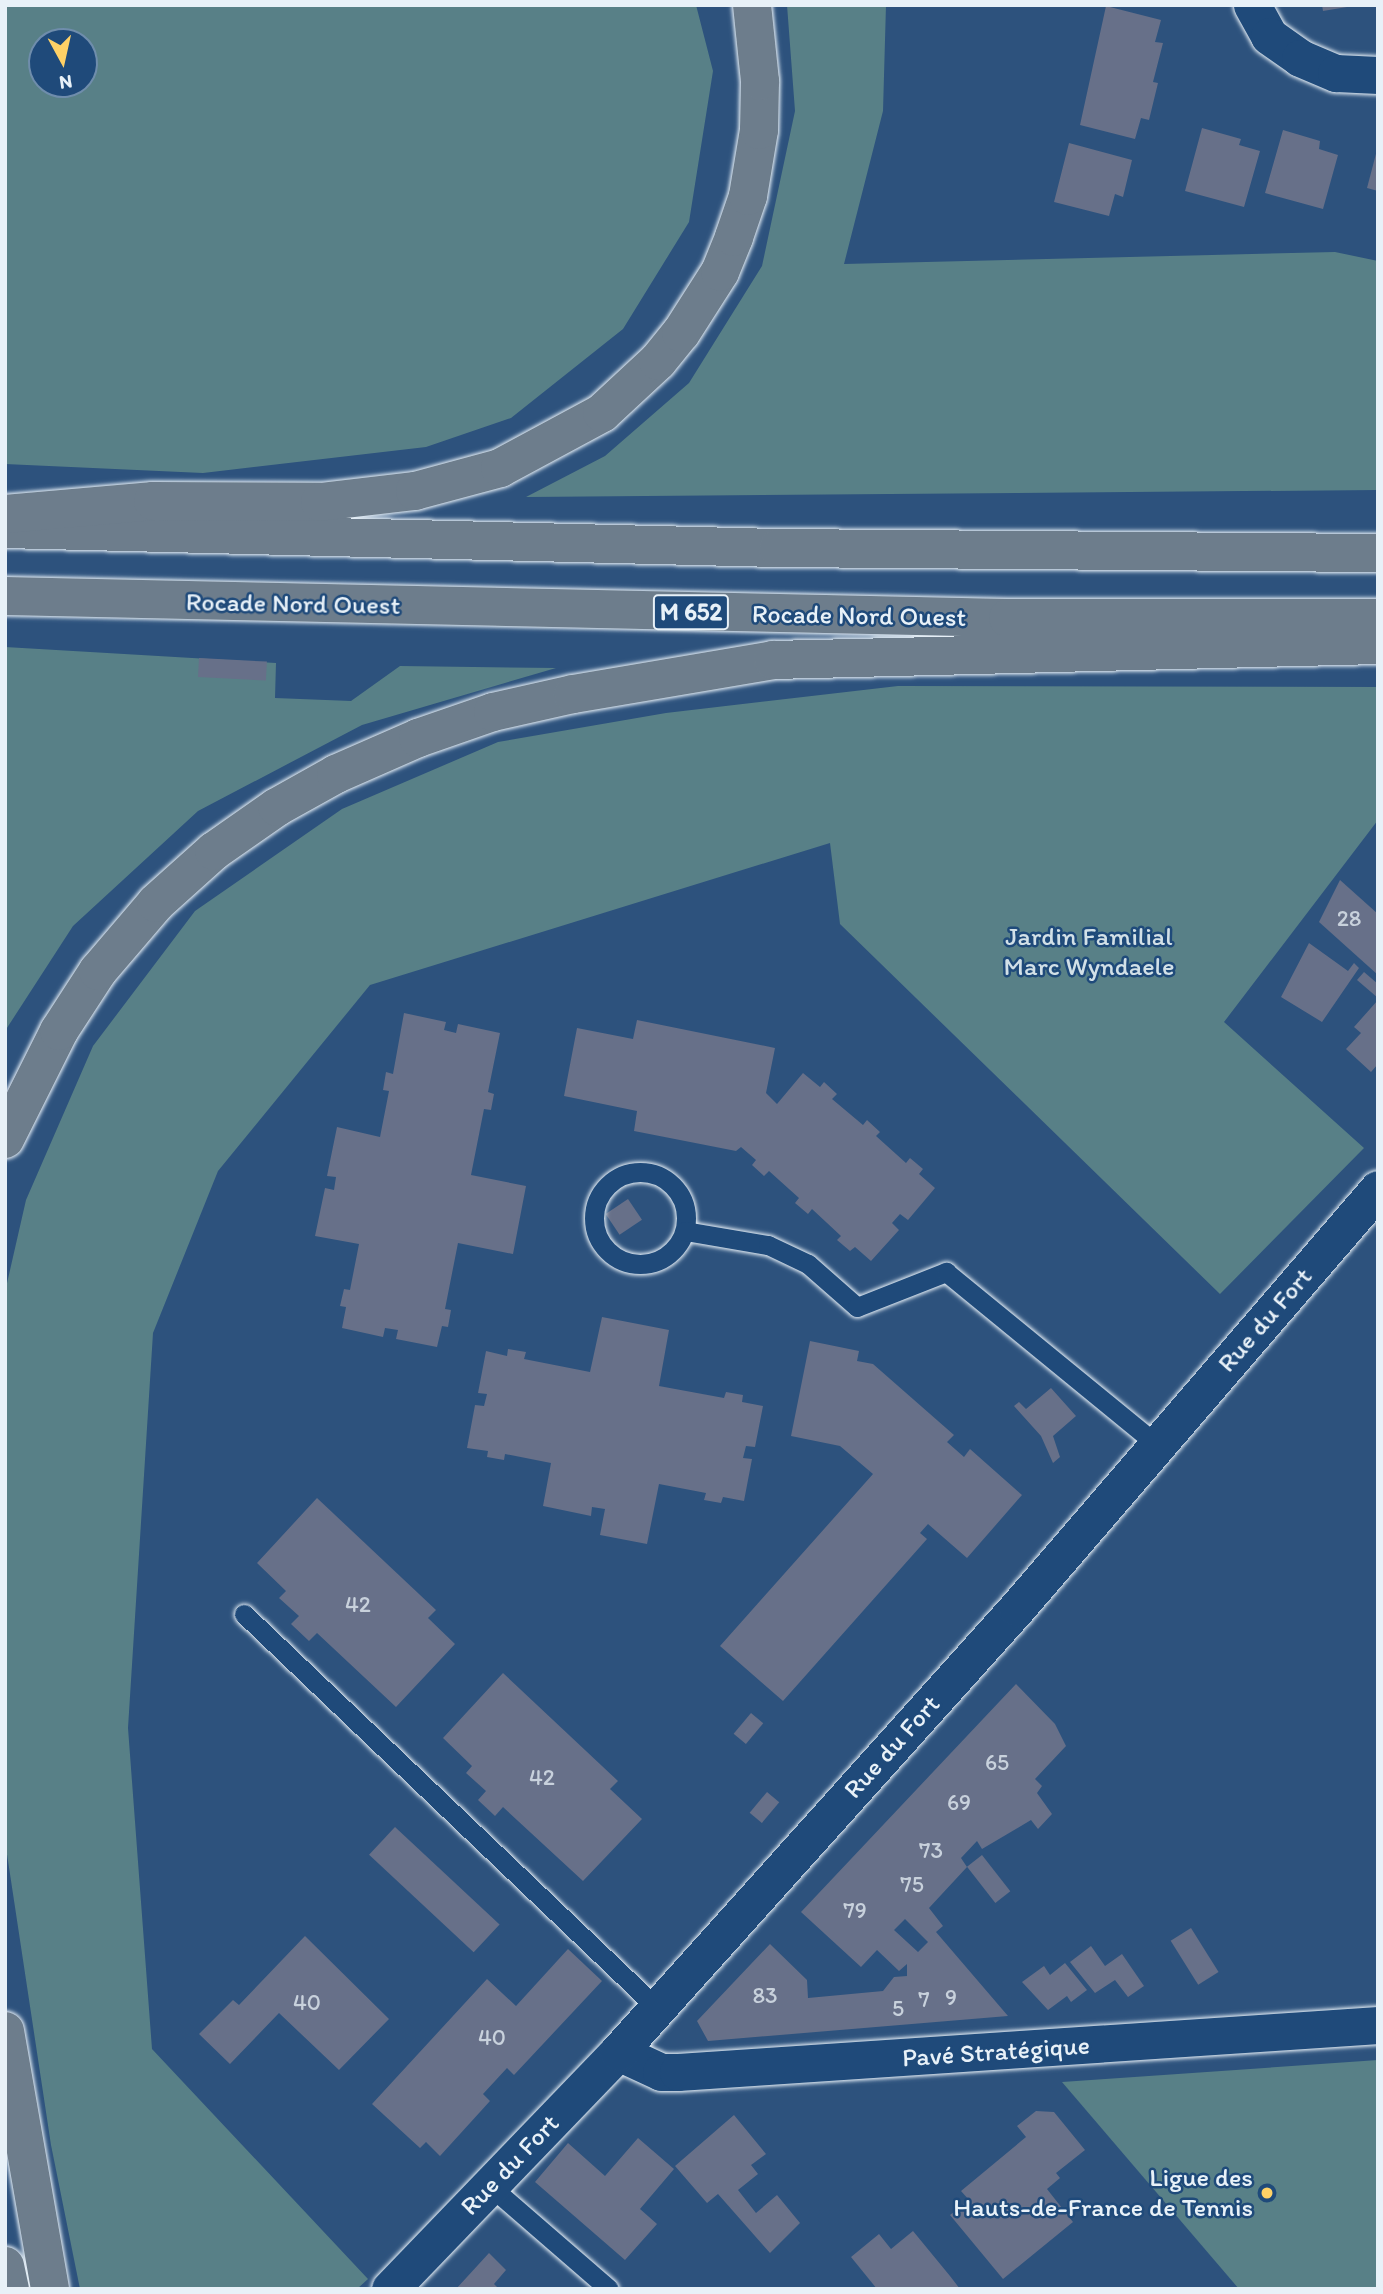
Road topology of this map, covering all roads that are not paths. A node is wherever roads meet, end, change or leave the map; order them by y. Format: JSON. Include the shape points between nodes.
{"nodes":[{"id":1,"x":752,"y":5,"type":"edge"},
{"id":2,"x":1252,"y":5,"type":"edge"},
{"id":3,"x":1378,"y":75,"type":"edge"},
{"id":4,"x":5,"y":514,"type":"edge"},
{"id":5,"x":5,"y":529,"type":"edge"},
{"id":6,"x":1378,"y":553,"type":"edge"},
{"id":7,"x":5,"y":596,"type":"edge"},
{"id":8,"x":1378,"y":618,"type":"edge"},
{"id":9,"x":1378,"y":645,"type":"edge"},
{"id":10,"x":5,"y":1139,"type":"edge"},
{"id":11,"x":1378,"y":1189,"type":"edge"},
{"id":12,"x":685,"y":1231,"type":"junction"},
{"id":13,"x":1157,"y":1445,"type":"junction"},
{"id":14,"x":244,"y":1614,"type":"dead end"},
{"id":15,"x":657,"y":2008,"type":"junction"},
{"id":16,"x":1378,"y":2025,"type":"edge"},
{"id":17,"x":5,"y":2031,"type":"edge"},
{"id":18,"x":618,"y":2052,"type":"junction"},
{"id":19,"x":490,"y":2186,"type":"junction"},
{"id":20,"x":5,"y":2266,"type":"edge"},
{"id":21,"x":10,"y":2289,"type":"edge"},
{"id":22,"x":50,"y":2289,"type":"edge"},
{"id":23,"x":390,"y":2289,"type":"edge"},
{"id":24,"x":609,"y":2289,"type":"edge"}],
"edges":[{"from":1,"to":4,"type":"highway","via":[[760,130],[734,237],[720,272],[681,333],[650,370],[602,413],[500,468],[415,491],[320,502],[153,501]]},
{"from":2,"to":3,"type":"street","via":[[1269,36],[1300,58],[1336,73]]},
{"from":5,"to":6,"type":"highway","via":[[778,548]]},
{"from":7,"to":8,"type":"highway","name":"Rocade Nord Ouest","number":"M 652","via":[[995,618]]},
{"from":9,"to":10,"type":"highway","via":[[774,660],[573,694],[493,712],[418,738],[336,774],[277,807],[214,851],[156,903],[98,971],[59,1031]]},
{"from":11,"to":13,"type":"street","name":"Rue du Fort"},
{"from":12,"to":12,"type":"lane","via":[[681,1195],[652,1173],[616,1178],[595,1206],[599,1242],[628,1264],[646,1265],[663,1258]]},
{"from":12,"to":13,"type":"lane","via":[[768,1245],[808,1264],[858,1307],[946,1272]]},
{"from":13,"to":15,"type":"street","name":"Rue du Fort"},
{"from":14,"to":15,"type":"lane"},
{"from":15,"to":18,"type":"street","name":"Rue du Fort"},
{"from":16,"to":18,"type":"street","name":"Pavé Stratégique","via":[[689,2072],[661,2072]]},
{"from":17,"to":22,"type":"highway"},
{"from":18,"to":19,"type":"street","name":"Rue du Fort"},
{"from":19,"to":23,"type":"street","name":"Rue du Fort"},
{"from":19,"to":24,"type":"lane"},
{"from":20,"to":21,"type":"highway"}]}
